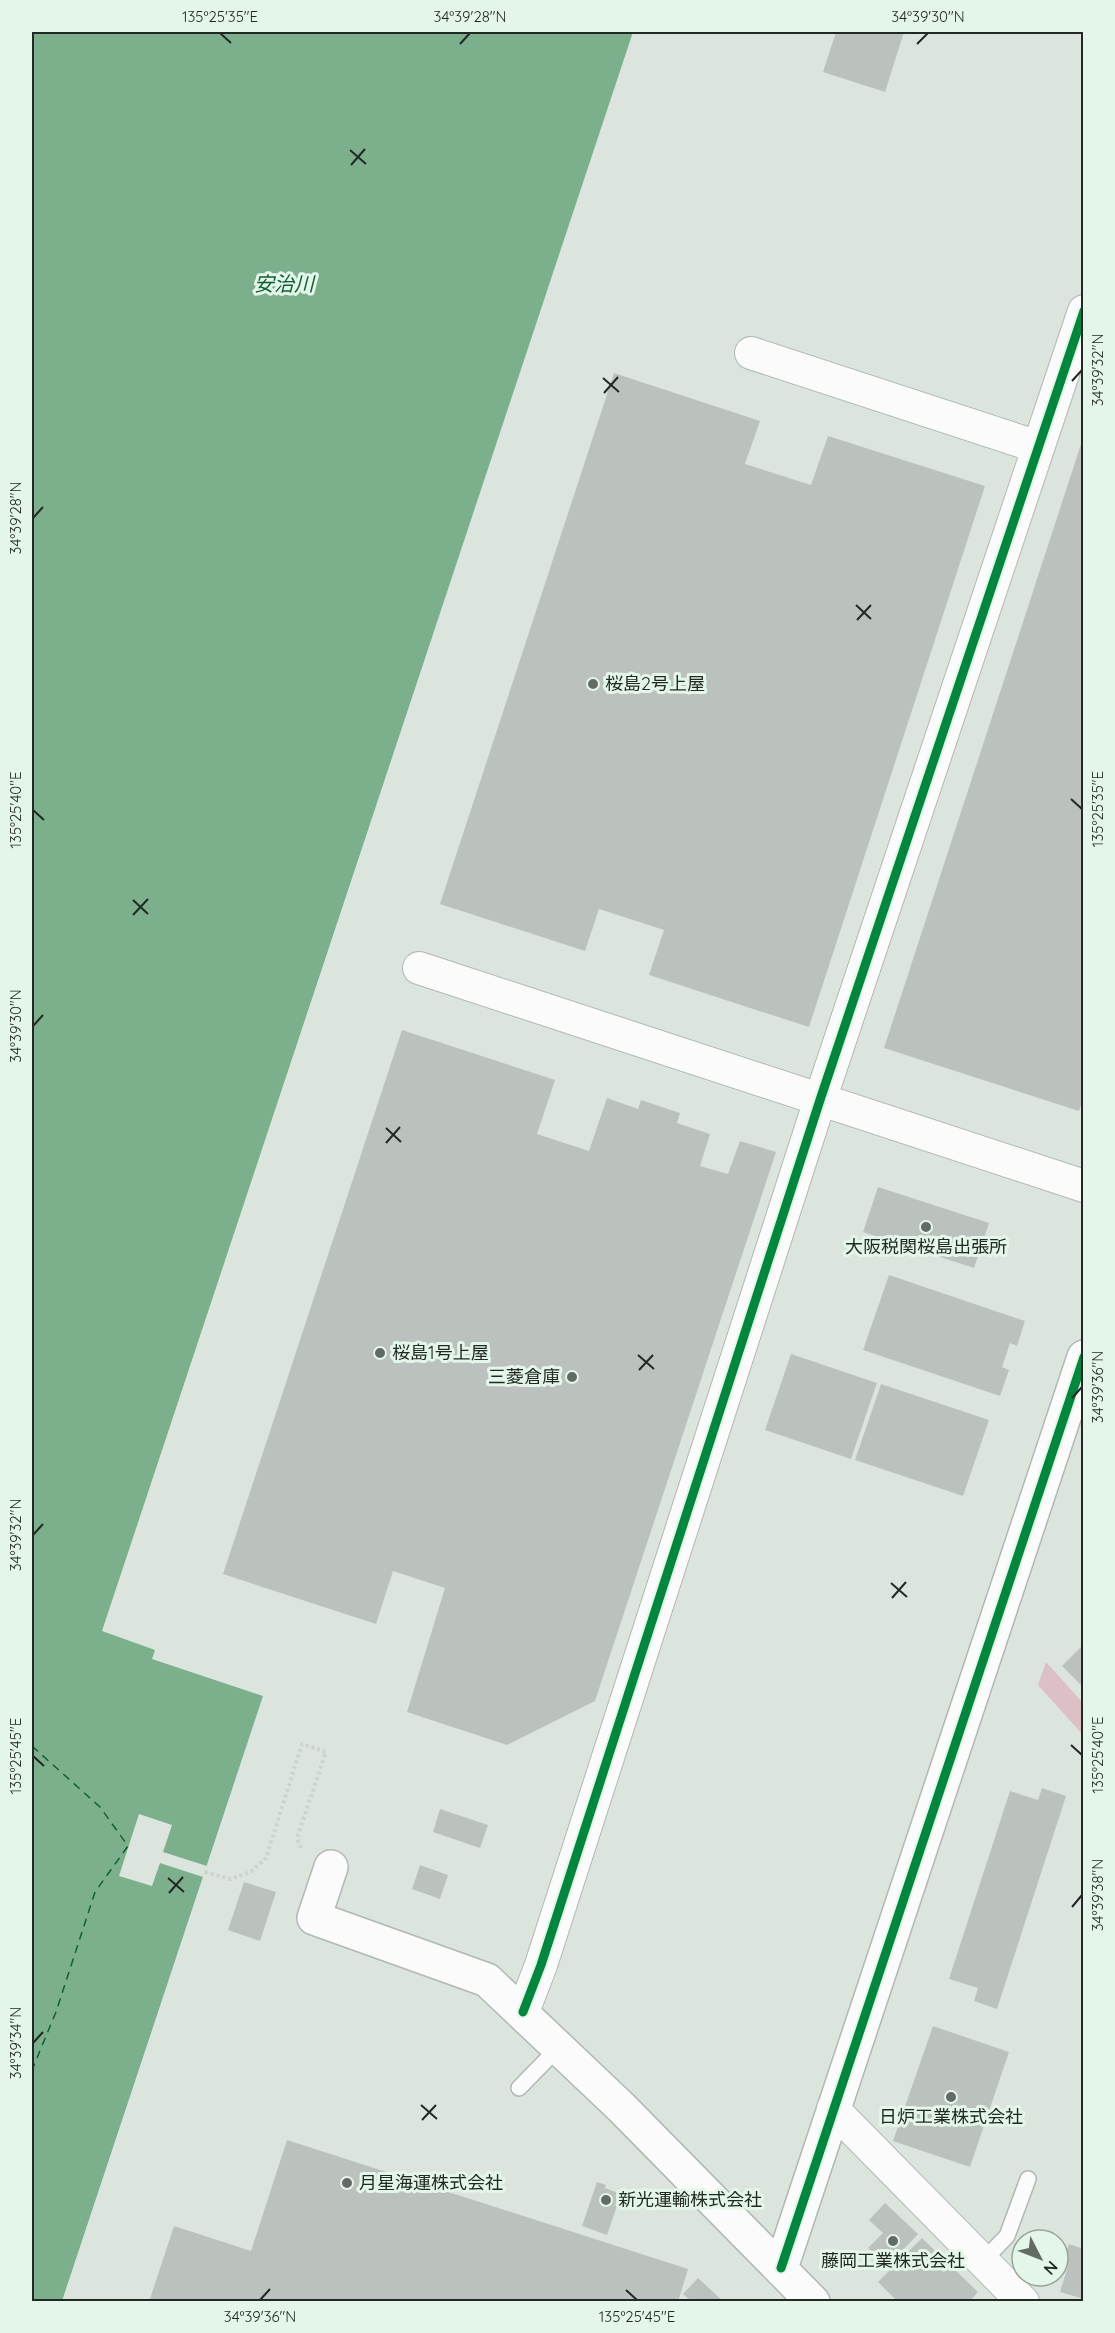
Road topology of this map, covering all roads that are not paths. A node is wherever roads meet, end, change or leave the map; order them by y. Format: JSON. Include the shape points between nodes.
{"nodes":[{"id":1,"x":1083,"y":311,"type":"edge"},
{"id":2,"x":751,"y":353,"type":"dead end"},
{"id":3,"x":1038,"y":447,"type":"junction"},
{"id":4,"x":419,"y":968,"type":"dead end"},
{"id":5,"x":820,"y":1100,"type":"junction"},
{"id":6,"x":1083,"y":1186,"type":"edge"},
{"id":7,"x":1083,"y":1357,"type":"edge"},
{"id":8,"x":331,"y":1867,"type":"dead end"},
{"id":9,"x":523,"y":2012,"type":"junction"},
{"id":10,"x":559,"y":2047,"type":"junction"},
{"id":11,"x":519,"y":2088,"type":"dead end"},
{"id":12,"x":833,"y":2109,"type":"junction"},
{"id":13,"x":1028,"y":2179,"type":"dead end"},
{"id":14,"x":983,"y":2261,"type":"junction"},
{"id":15,"x":781,"y":2268,"type":"junction"},
{"id":16,"x":813,"y":2301,"type":"edge"},
{"id":17,"x":1023,"y":2301,"type":"edge"}],
"edges":[{"from":1,"to":3,"type":"street"},
{"from":2,"to":3,"type":"street"},
{"from":3,"to":5,"type":"street"},
{"from":4,"to":5,"type":"street"},
{"from":5,"to":6,"type":"street"},
{"from":5,"to":9,"type":"street"},
{"from":7,"to":12,"type":"street"},
{"from":8,"to":9,"type":"street","via":[[314,1918],[487,1980]]},
{"from":9,"to":10,"type":"street"},
{"from":10,"to":11,"type":"lane"},
{"from":10,"to":15,"type":"street"},
{"from":12,"to":14,"type":"street"},
{"from":12,"to":15,"type":"street"},
{"from":13,"to":14,"type":"lane","via":[[1007,2236]]},
{"from":14,"to":17,"type":"street"},
{"from":15,"to":16,"type":"street"}]}
